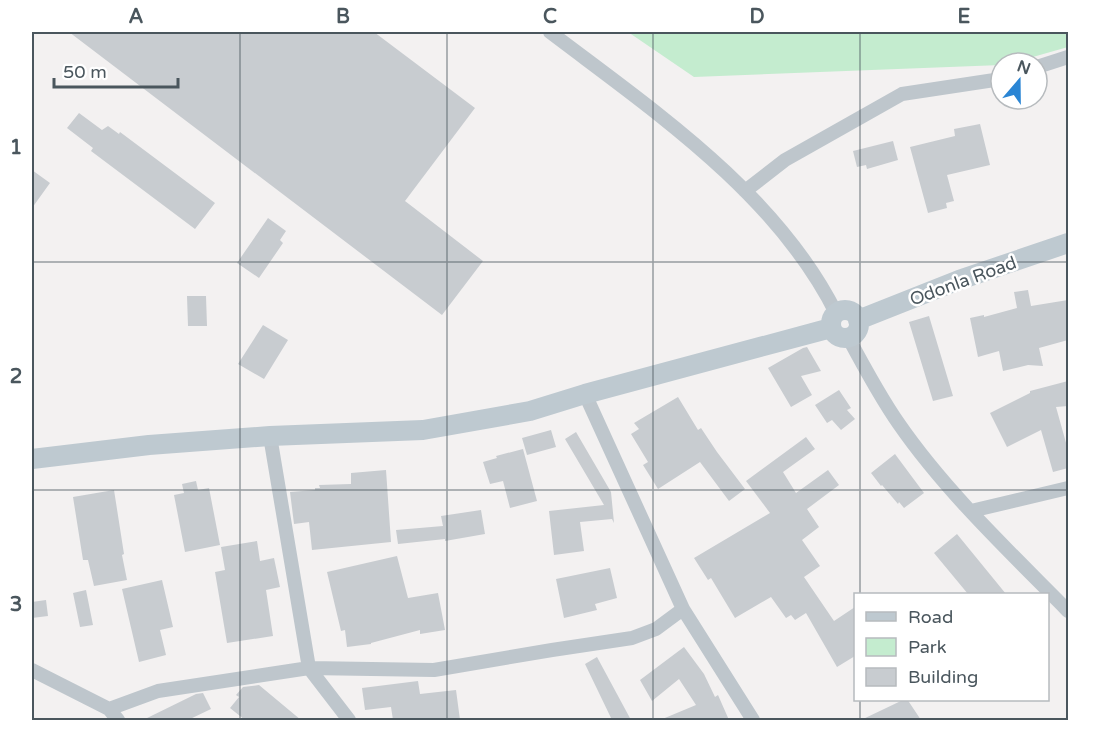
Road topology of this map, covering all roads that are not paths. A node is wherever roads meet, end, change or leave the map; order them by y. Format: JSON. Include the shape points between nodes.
{"nodes":[{"id":1,"x":550,"y":32,"type":"edge"},
{"id":2,"x":1068,"y":57,"type":"edge"},
{"id":3,"x":1049,"y":63,"type":"edge"},
{"id":4,"x":989,"y":81,"type":"edge"},
{"id":5,"x":745,"y":191,"type":"junction"},
{"id":6,"x":1068,"y":243,"type":"edge"},
{"id":7,"x":843,"y":325,"type":"junction"},
{"id":8,"x":585,"y":394,"type":"junction"},
{"id":9,"x":270,"y":436,"type":"junction"},
{"id":10,"x":32,"y":459,"type":"edge"},
{"id":11,"x":1068,"y":488,"type":"edge"},
{"id":12,"x":971,"y":512,"type":"junction"},
{"id":13,"x":683,"y":609,"type":"junction"},
{"id":14,"x":1068,"y":611,"type":"edge"},
{"id":15,"x":309,"y":668,"type":"junction"},
{"id":16,"x":32,"y":670,"type":"edge"},
{"id":17,"x":109,"y":709,"type":"junction"},
{"id":18,"x":118,"y":720,"type":"edge"},
{"id":19,"x":349,"y":720,"type":"edge"},
{"id":20,"x":753,"y":720,"type":"edge"}],
"edges":[{"from":1,"to":5,"type":"street","via":[[682,133]]},
{"from":2,"to":3,"type":"street"},
{"from":4,"to":5,"type":"street","via":[[902,94],[785,160]]},
{"from":5,"to":7,"type":"street","via":[[823,288]]},
{"from":6,"to":7,"type":"street","name":"Odonla Road"},
{"from":7,"to":8,"type":"street","name":"Odonla Road"},
{"from":7,"to":12,"type":"street","via":[[900,426]]},
{"from":8,"to":9,"type":"street","name":"Odonla Road","via":[[530,411],[423,430]]},
{"from":8,"to":13,"type":"street"},
{"from":9,"to":10,"type":"street","name":"Odonla Road"},
{"from":9,"to":15,"type":"street"},
{"from":11,"to":12,"type":"street"},
{"from":12,"to":14,"type":"street"},
{"from":13,"to":15,"type":"street","via":[[657,629],[632,638],[434,670]]},
{"from":13,"to":20,"type":"street"},
{"from":15,"to":17,"type":"street","via":[[158,691]]},
{"from":15,"to":19,"type":"street"},
{"from":16,"to":17,"type":"street"},
{"from":17,"to":18,"type":"street"}]}
